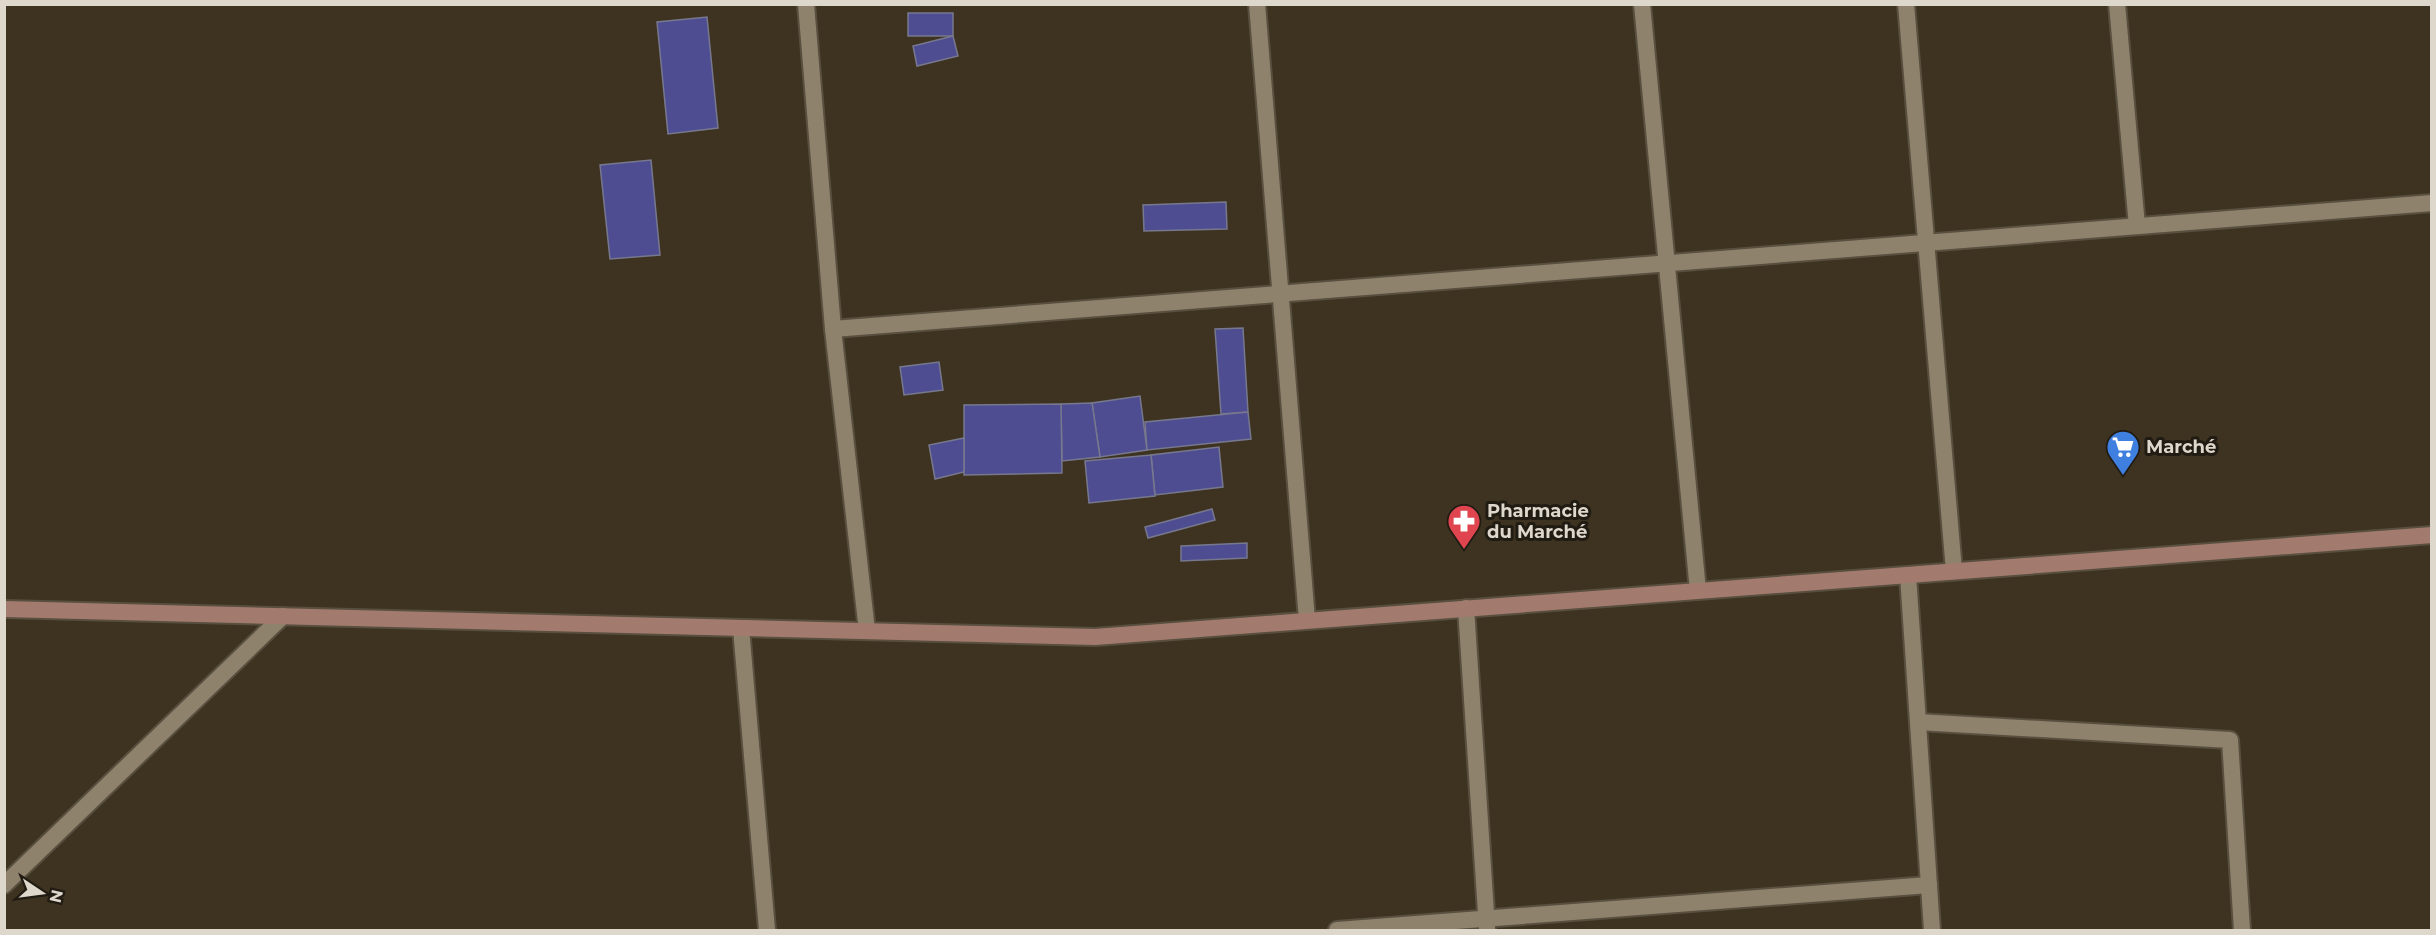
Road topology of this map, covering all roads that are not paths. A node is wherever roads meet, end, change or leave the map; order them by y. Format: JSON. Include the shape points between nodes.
{"nodes":[{"id":1,"x":806,"y":4,"type":"edge"},
{"id":2,"x":1257,"y":4,"type":"edge"},
{"id":3,"x":1642,"y":4,"type":"edge"},
{"id":4,"x":1906,"y":4,"type":"edge"},
{"id":5,"x":2117,"y":4,"type":"edge"},
{"id":6,"x":2432,"y":203,"type":"edge"},
{"id":7,"x":2137,"y":226,"type":"junction"},
{"id":8,"x":1926,"y":243,"type":"junction"},
{"id":9,"x":1667,"y":263,"type":"junction"},
{"id":10,"x":1280,"y":294,"type":"junction"},
{"id":11,"x":833,"y":329,"type":"junction"},
{"id":12,"x":2432,"y":536,"type":"edge"},
{"id":13,"x":1954,"y":571,"type":"junction"},
{"id":14,"x":1908,"y":575,"type":"junction"},
{"id":15,"x":1698,"y":591,"type":"junction"},
{"id":16,"x":1466,"y":608,"type":"junction"},
{"id":17,"x":4,"y":609,"type":"edge"},
{"id":18,"x":283,"y":616,"type":"junction"},
{"id":19,"x":1308,"y":620,"type":"junction"},
{"id":20,"x":741,"y":628,"type":"junction"},
{"id":21,"x":867,"y":631,"type":"junction"},
{"id":22,"x":1918,"y":722,"type":"junction"},
{"id":23,"x":4,"y":885,"type":"edge"},
{"id":24,"x":1929,"y":885,"type":"junction"},
{"id":25,"x":1487,"y":925,"type":"edge"},
{"id":26,"x":767,"y":930,"type":"edge"},
{"id":27,"x":1337,"y":930,"type":"edge"},
{"id":28,"x":1932,"y":930,"type":"edge"},
{"id":29,"x":2242,"y":930,"type":"edge"}],
"edges":[{"from":1,"to":11,"type":"street"},
{"from":2,"to":10,"type":"street"},
{"from":3,"to":9,"type":"street"},
{"from":4,"to":8,"type":"street"},
{"from":5,"to":7,"type":"street"},
{"from":6,"to":7,"type":"street"},
{"from":7,"to":8,"type":"street"},
{"from":8,"to":9,"type":"street"},
{"from":8,"to":13,"type":"street"},
{"from":9,"to":10,"type":"street"},
{"from":9,"to":15,"type":"street"},
{"from":10,"to":11,"type":"street"},
{"from":10,"to":19,"type":"street"},
{"from":11,"to":21,"type":"street"},
{"from":12,"to":13,"type":"main road"},
{"from":13,"to":14,"type":"main road"},
{"from":14,"to":15,"type":"main road"},
{"from":14,"to":22,"type":"street"},
{"from":15,"to":16,"type":"main road"},
{"from":16,"to":19,"type":"main road"},
{"from":16,"to":25,"type":"street"},
{"from":17,"to":18,"type":"main road"},
{"from":18,"to":20,"type":"main road"},
{"from":18,"to":23,"type":"street"},
{"from":19,"to":21,"type":"main road","via":[[1095,637]]},
{"from":20,"to":21,"type":"main road"},
{"from":20,"to":26,"type":"street"},
{"from":22,"to":24,"type":"street"},
{"from":22,"to":29,"type":"street","via":[[2230,740]]},
{"from":24,"to":25,"type":"street"},
{"from":24,"to":28,"type":"street"},
{"from":25,"to":27,"type":"street"}]}
